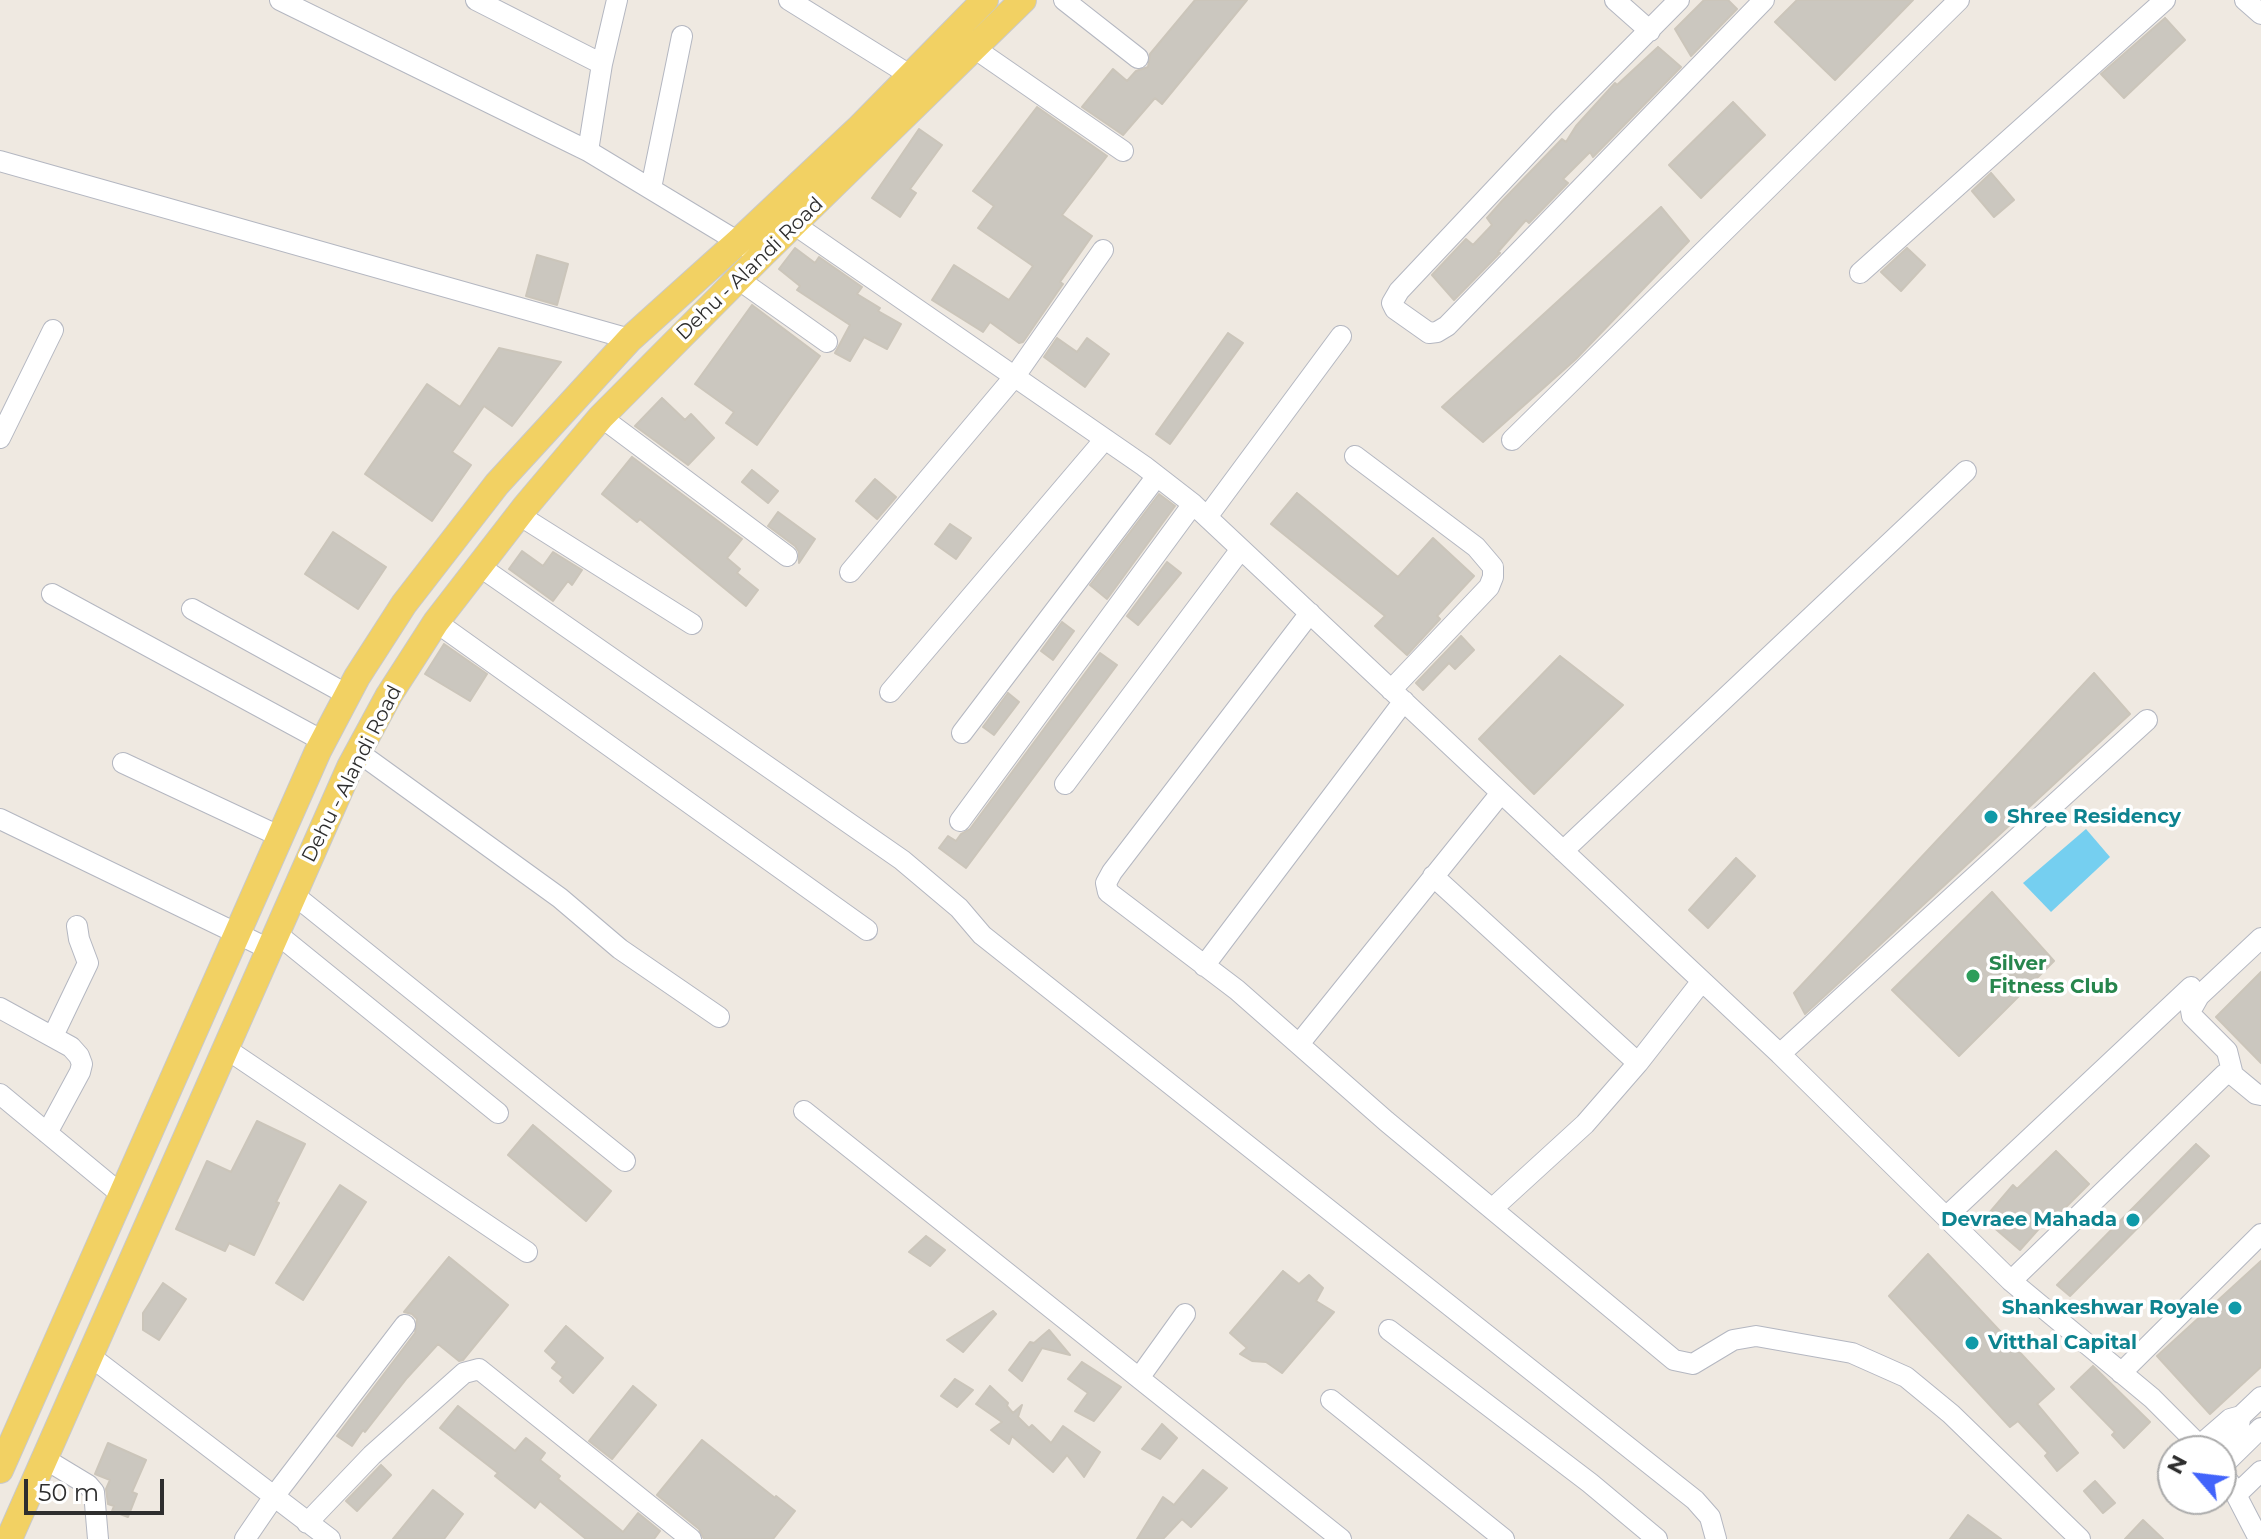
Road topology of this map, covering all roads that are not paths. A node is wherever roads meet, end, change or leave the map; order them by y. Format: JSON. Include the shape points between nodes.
{"nodes":[{"id":1,"x":280,"y":0,"type":"edge"},
{"id":2,"x":476,"y":0,"type":"edge"},
{"id":3,"x":617,"y":0,"type":"edge"},
{"id":4,"x":789,"y":0,"type":"edge"},
{"id":5,"x":985,"y":0,"type":"edge"},
{"id":6,"x":1023,"y":0,"type":"edge"},
{"id":7,"x":1064,"y":0,"type":"edge"},
{"id":8,"x":1615,"y":0,"type":"edge"},
{"id":9,"x":1679,"y":0,"type":"edge"},
{"id":10,"x":1764,"y":0,"type":"edge"},
{"id":11,"x":1959,"y":0,"type":"edge"},
{"id":12,"x":2165,"y":0,"type":"edge"},
{"id":13,"x":2245,"y":0,"type":"edge"},
{"id":14,"x":2261,"y":14,"type":"edge"},
{"id":15,"x":1650,"y":31,"type":"junction"},
{"id":16,"x":682,"y":36,"type":"dead end"},
{"id":17,"x":974,"y":48,"type":"junction"},
{"id":18,"x":1138,"y":58,"type":"dead end"},
{"id":19,"x":602,"y":64,"type":"junction"},
{"id":20,"x":922,"y":83,"type":"junction"},
{"id":21,"x":588,"y":151,"type":"junction"},
{"id":22,"x":1123,"y":151,"type":"dead end"},
{"id":23,"x":0,"y":161,"type":"edge"},
{"id":24,"x":651,"y":188,"type":"junction"},
{"id":25,"x":772,"y":210,"type":"junction"},
{"id":26,"x":795,"y":224,"type":"junction"},
{"id":27,"x":750,"y":248,"type":"junction"},
{"id":28,"x":1103,"y":250,"type":"dead end"},
{"id":29,"x":1860,"y":273,"type":"dead end"},
{"id":30,"x":738,"y":279,"type":"junction"},
{"id":31,"x":53,"y":330,"type":"dead end"},
{"id":32,"x":1341,"y":336,"type":"dead end"},
{"id":33,"x":630,"y":339,"type":"junction"},
{"id":34,"x":827,"y":342,"type":"dead end"},
{"id":35,"x":1015,"y":376,"type":"junction"},
{"id":36,"x":601,"y":417,"type":"junction"},
{"id":37,"x":0,"y":438,"type":"edge"},
{"id":38,"x":1105,"y":439,"type":"junction"},
{"id":39,"x":1512,"y":440,"type":"dead end"},
{"id":40,"x":1355,"y":456,"type":"dead end"},
{"id":41,"x":1966,"y":471,"type":"dead end"},
{"id":42,"x":1157,"y":476,"type":"junction"},
{"id":43,"x":1200,"y":511,"type":"junction"},
{"id":44,"x":519,"y":515,"type":"junction"},
{"id":45,"x":1241,"y":549,"type":"junction"},
{"id":46,"x":787,"y":556,"type":"dead end"},
{"id":47,"x":479,"y":566,"type":"junction"},
{"id":48,"x":850,"y":572,"type":"dead end"},
{"id":49,"x":52,"y":594,"type":"dead end"},
{"id":50,"x":192,"y":609,"type":"dead end"},
{"id":51,"x":1310,"y":613,"type":"junction"},
{"id":52,"x":436,"y":622,"type":"junction"},
{"id":53,"x":692,"y":624,"type":"dead end"},
{"id":54,"x":890,"y":692,"type":"dead end"},
{"id":55,"x":348,"y":695,"type":"junction"},
{"id":56,"x":1398,"y":696,"type":"junction"},
{"id":57,"x":2147,"y":720,"type":"dead end"},
{"id":58,"x":962,"y":733,"type":"dead end"},
{"id":59,"x":323,"y":741,"type":"junction"},
{"id":60,"x":358,"y":752,"type":"junction"},
{"id":61,"x":123,"y":763,"type":"dead end"},
{"id":62,"x":1065,"y":784,"type":"dead end"},
{"id":63,"x":1501,"y":793,"type":"junction"},
{"id":64,"x":0,"y":819,"type":"edge"},
{"id":65,"x":960,"y":821,"type":"dead end"},
{"id":66,"x":279,"y":836,"type":"junction"},
{"id":67,"x":1563,"y":851,"type":"junction"},
{"id":68,"x":1433,"y":876,"type":"junction"},
{"id":69,"x":293,"y":894,"type":"junction"},
{"id":70,"x":77,"y":926,"type":"dead end"},
{"id":71,"x":867,"y":930,"type":"dead end"},
{"id":72,"x":236,"y":935,"type":"junction"},
{"id":73,"x":2261,"y":938,"type":"edge"},
{"id":74,"x":272,"y":941,"type":"junction"},
{"id":75,"x":1204,"y":966,"type":"junction"},
{"id":76,"x":1702,"y":981,"type":"junction"},
{"id":77,"x":2191,"y":987,"type":"dead end"},
{"id":78,"x":0,"y":1008,"type":"edge"},
{"id":79,"x":719,"y":1017,"type":"dead end"},
{"id":80,"x":53,"y":1036,"type":"junction"},
{"id":81,"x":1299,"y":1044,"type":"junction"},
{"id":82,"x":225,"y":1048,"type":"junction"},
{"id":83,"x":1780,"y":1054,"type":"junction"},
{"id":84,"x":1638,"y":1063,"type":"junction"},
{"id":85,"x":2233,"y":1075,"type":"junction"},
{"id":86,"x":0,"y":1094,"type":"edge"},
{"id":87,"x":2261,"y":1095,"type":"edge"},
{"id":88,"x":804,"y":1111,"type":"dead end"},
{"id":89,"x":498,"y":1113,"type":"dead end"},
{"id":90,"x":47,"y":1133,"type":"junction"},
{"id":91,"x":625,"y":1161,"type":"dead end"},
{"id":92,"x":122,"y":1195,"type":"junction"},
{"id":93,"x":1492,"y":1209,"type":"junction"},
{"id":94,"x":1946,"y":1217,"type":"junction"},
{"id":95,"x":2261,"y":1234,"type":"edge"},
{"id":96,"x":527,"y":1252,"type":"dead end"},
{"id":97,"x":2011,"y":1281,"type":"junction"},
{"id":98,"x":1185,"y":1314,"type":"dead end"},
{"id":99,"x":405,"y":1325,"type":"dead end"},
{"id":100,"x":1389,"y":1330,"type":"dead end"},
{"id":101,"x":90,"y":1356,"type":"junction"},
{"id":102,"x":2121,"y":1373,"type":"junction"},
{"id":103,"x":1139,"y":1378,"type":"junction"},
{"id":104,"x":2261,"y":1397,"type":"edge"},
{"id":105,"x":1331,"y":1400,"type":"dead end"},
{"id":106,"x":2261,"y":1428,"type":"edge"},
{"id":107,"x":2192,"y":1435,"type":"edge"},
{"id":108,"x":2228,"y":1435,"type":"edge"},
{"id":109,"x":2237,"y":1453,"type":"edge"},
{"id":110,"x":45,"y":1459,"type":"junction"},
{"id":111,"x":0,"y":1470,"type":"edge"},
{"id":112,"x":2261,"y":1471,"type":"edge"},
{"id":113,"x":2237,"y":1494,"type":"edge"},
{"id":114,"x":275,"y":1495,"type":"junction"},
{"id":115,"x":2237,"y":1497,"type":"edge"},
{"id":116,"x":307,"y":1523,"type":"junction"},
{"id":117,"x":9,"y":1539,"type":"edge"},
{"id":118,"x":98,"y":1539,"type":"edge"},
{"id":119,"x":245,"y":1539,"type":"edge"},
{"id":120,"x":330,"y":1539,"type":"edge"},
{"id":121,"x":691,"y":1539,"type":"edge"},
{"id":122,"x":1341,"y":1539,"type":"edge"},
{"id":123,"x":1504,"y":1539,"type":"edge"},
{"id":124,"x":1657,"y":1539,"type":"edge"},
{"id":125,"x":1716,"y":1539,"type":"edge"},
{"id":126,"x":2080,"y":1539,"type":"edge"},
{"id":127,"x":2259,"y":1539,"type":"edge"}],
"edges":[{"from":1,"to":21,"type":"street"},
{"from":2,"to":19,"type":"street"},
{"from":3,"to":19,"type":"street"},
{"from":4,"to":20,"type":"street"},
{"from":5,"to":20,"type":"main road","name":"Dehu - Alandi Road"},
{"from":6,"to":17,"type":"main road","name":"Dehu - Alandi Road"},
{"from":7,"to":18,"type":"street"},
{"from":8,"to":15,"type":"street"},
{"from":9,"to":15,"type":"street"},
{"from":10,"to":15,"type":"street","via":[[1447,326],[1429,333],[1395,309],[1392,303],[1399,291]]},
{"from":11,"to":39,"type":"street"},
{"from":12,"to":29,"type":"street"},
{"from":13,"to":14,"type":"street"},
{"from":16,"to":24,"type":"street"},
{"from":17,"to":20,"type":"main road","name":"Dehu - Alandi Road"},
{"from":17,"to":22,"type":"street"},
{"from":19,"to":21,"type":"street"},
{"from":20,"to":25,"type":"main road","name":"Dehu - Alandi Road"},
{"from":20,"to":26,"type":"main road","name":"Dehu - Alandi Road"},
{"from":21,"to":24,"type":"street"},
{"from":23,"to":33,"type":"street"},
{"from":24,"to":27,"type":"street"},
{"from":25,"to":26,"type":"street"},
{"from":25,"to":27,"type":"main road","name":"Dehu - Alandi Road"},
{"from":26,"to":27,"type":"main road","name":"Dehu - Alandi Road"},
{"from":26,"to":35,"type":"street"},
{"from":27,"to":30,"type":"main road","name":"Dehu - Alandi Road"},
{"from":27,"to":33,"type":"main road","name":"Dehu - Alandi Road"},
{"from":28,"to":35,"type":"street"},
{"from":30,"to":34,"type":"street"},
{"from":30,"to":36,"type":"main road","name":"Dehu - Alandi Road"},
{"from":31,"to":37,"type":"street"},
{"from":32,"to":43,"type":"street"},
{"from":33,"to":55,"type":"main road","name":"Dehu - Alandi Road","via":[[497,484],[404,604]]},
{"from":35,"to":38,"type":"street"},
{"from":35,"to":48,"type":"street"},
{"from":36,"to":44,"type":"main road","name":"Dehu - Alandi Road"},
{"from":36,"to":46,"type":"street"},
{"from":38,"to":42,"type":"street"},
{"from":38,"to":54,"type":"street"},
{"from":40,"to":56,"type":"street","via":[[1476,547],[1493,567],[1489,587]]},
{"from":41,"to":67,"type":"street"},
{"from":42,"to":43,"type":"street"},
{"from":42,"to":58,"type":"street"},
{"from":43,"to":45,"type":"street"},
{"from":43,"to":65,"type":"street"},
{"from":44,"to":47,"type":"main road","name":"Dehu - Alandi Road"},
{"from":44,"to":53,"type":"street"},
{"from":45,"to":51,"type":"street"},
{"from":45,"to":62,"type":"street"},
{"from":47,"to":52,"type":"main road","name":"Dehu - Alandi Road"},
{"from":47,"to":125,"type":"street","via":[[902,860],[982,935],[1695,1500],[1710,1517]]},
{"from":49,"to":59,"type":"street"},
{"from":50,"to":55,"type":"street"},
{"from":51,"to":56,"type":"street"},
{"from":51,"to":75,"type":"street","via":[[1106,883],[1118,902]]},
{"from":52,"to":60,"type":"main road","name":"Dehu - Alandi Road"},
{"from":52,"to":71,"type":"street"},
{"from":55,"to":59,"type":"main road","name":"Dehu - Alandi Road"},
{"from":56,"to":63,"type":"street"},
{"from":56,"to":75,"type":"street"},
{"from":57,"to":83,"type":"street"},
{"from":59,"to":66,"type":"main road","name":"Dehu - Alandi Road"},
{"from":60,"to":69,"type":"main road","name":"Dehu - Alandi Road"},
{"from":60,"to":79,"type":"street"},
{"from":61,"to":66,"type":"street"},
{"from":63,"to":67,"type":"street"},
{"from":63,"to":68,"type":"street"},
{"from":64,"to":72,"type":"street"},
{"from":66,"to":72,"type":"main road","name":"Dehu - Alandi Road"},
{"from":67,"to":76,"type":"street"},
{"from":68,"to":81,"type":"street"},
{"from":68,"to":84,"type":"street"},
{"from":69,"to":74,"type":"main road","name":"Dehu - Alandi Road"},
{"from":69,"to":91,"type":"street"},
{"from":70,"to":80,"type":"street","via":[[88,963]]},
{"from":72,"to":74,"type":"street"},
{"from":72,"to":92,"type":"main road","name":"Dehu - Alandi Road"},
{"from":73,"to":85,"type":"street","via":[[2199,996],[2191,1010],[2227,1051]]},
{"from":74,"to":82,"type":"main road","name":"Dehu - Alandi Road"},
{"from":74,"to":89,"type":"street"},
{"from":75,"to":81,"type":"street"},
{"from":76,"to":83,"type":"street"},
{"from":76,"to":84,"type":"street"},
{"from":77,"to":94,"type":"street"},
{"from":78,"to":80,"type":"street"},
{"from":80,"to":90,"type":"street","via":[[71,1047],[82,1064]]},
{"from":81,"to":93,"type":"street"},
{"from":82,"to":96,"type":"street"},
{"from":82,"to":101,"type":"main road","name":"Dehu - Alandi Road"},
{"from":83,"to":94,"type":"street"},
{"from":84,"to":93,"type":"street","via":[[1585,1124]]},
{"from":85,"to":87,"type":"street"},
{"from":85,"to":97,"type":"street","via":[[2225,1074]]},
{"from":86,"to":90,"type":"street"},
{"from":88,"to":103,"type":"street"},
{"from":90,"to":92,"type":"street"},
{"from":92,"to":111,"type":"main road","name":"Dehu - Alandi Road"},
{"from":93,"to":126,"type":"street","via":[[1674,1360],[1693,1364],[1733,1340],[1756,1336],[1852,1353],[1906,1377]]},
{"from":94,"to":97,"type":"street"},
{"from":95,"to":102,"type":"street"},
{"from":97,"to":102,"type":"street"},
{"from":98,"to":103,"type":"street"},
{"from":99,"to":114,"type":"street"},
{"from":100,"to":124,"type":"street"},
{"from":101,"to":110,"type":"main road","name":"Dehu - Alandi Road"},
{"from":101,"to":114,"type":"street"},
{"from":102,"to":107,"type":"street"},
{"from":103,"to":122,"type":"street"},
{"from":104,"to":108,"type":"street"},
{"from":105,"to":123,"type":"street"},
{"from":106,"to":109,"type":"street"},
{"from":110,"to":117,"type":"main road","name":"Dehu - Alandi Road"},
{"from":110,"to":118,"type":"street","via":[[94,1492]]},
{"from":112,"to":113,"type":"street"},
{"from":114,"to":116,"type":"street"},
{"from":114,"to":119,"type":"street"},
{"from":115,"to":127,"type":"street"},
{"from":116,"to":120,"type":"street"},
{"from":116,"to":121,"type":"street","via":[[372,1455],[464,1373],[479,1369]]}]}
